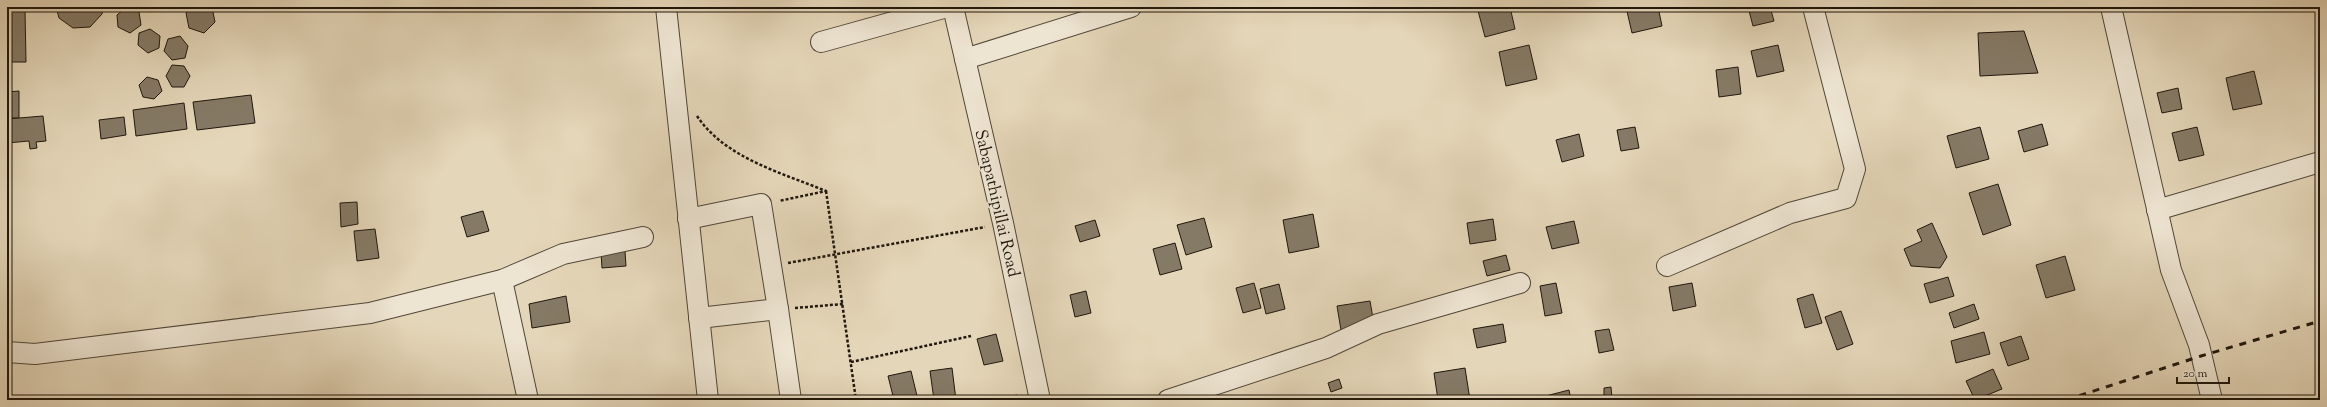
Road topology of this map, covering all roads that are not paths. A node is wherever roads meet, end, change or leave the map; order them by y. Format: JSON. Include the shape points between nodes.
{"nodes":[{"id":1,"x":666,"y":7,"type":"edge"},
{"id":2,"x":947,"y":7,"type":"edge"},
{"id":3,"x":953,"y":7,"type":"edge"},
{"id":4,"x":1130,"y":7,"type":"edge"},
{"id":5,"x":1813,"y":7,"type":"edge"},
{"id":6,"x":2111,"y":7,"type":"edge"},
{"id":7,"x":821,"y":42,"type":"dead end"},
{"id":8,"x":965,"y":59,"type":"junction"},
{"id":9,"x":2320,"y":162,"type":"edge"},
{"id":10,"x":2157,"y":210,"type":"junction"},
{"id":11,"x":688,"y":219,"type":"junction"},
{"id":12,"x":643,"y":237,"type":"dead end"},
{"id":13,"x":1667,"y":266,"type":"dead end"},
{"id":14,"x":502,"y":280,"type":"junction"},
{"id":15,"x":1520,"y":283,"type":"dead end"},
{"id":16,"x":778,"y":309,"type":"junction"},
{"id":17,"x":699,"y":318,"type":"junction"},
{"id":18,"x":7,"y":352,"type":"edge"},
{"id":19,"x":528,"y":400,"type":"edge"},
{"id":20,"x":708,"y":400,"type":"edge"},
{"id":21,"x":791,"y":400,"type":"edge"},
{"id":22,"x":1040,"y":400,"type":"edge"},
{"id":23,"x":1168,"y":400,"type":"edge"},
{"id":24,"x":2212,"y":400,"type":"edge"}],
"edges":[{"from":1,"to":11,"type":"street"},
{"from":2,"to":7,"type":"street"},
{"from":3,"to":8,"type":"street","name":"Sabapathipillai Road"},
{"from":4,"to":8,"type":"street"},
{"from":5,"to":13,"type":"street","via":[[1855,169],[1846,198],[1790,213]]},
{"from":6,"to":10,"type":"street"},
{"from":8,"to":22,"type":"street","name":"Sabapathipillai Road"},
{"from":9,"to":10,"type":"street"},
{"from":10,"to":24,"type":"street","via":[[2171,270],[2199,345]]},
{"from":11,"to":16,"type":"street","via":[[761,204]]},
{"from":11,"to":17,"type":"street"},
{"from":12,"to":14,"type":"street","via":[[563,254]]},
{"from":14,"to":18,"type":"street","via":[[370,313],[35,354]]},
{"from":14,"to":19,"type":"street"},
{"from":15,"to":23,"type":"street","via":[[1378,324],[1326,348]]},
{"from":16,"to":17,"type":"street"},
{"from":16,"to":21,"type":"street"},
{"from":17,"to":20,"type":"street"}]}
